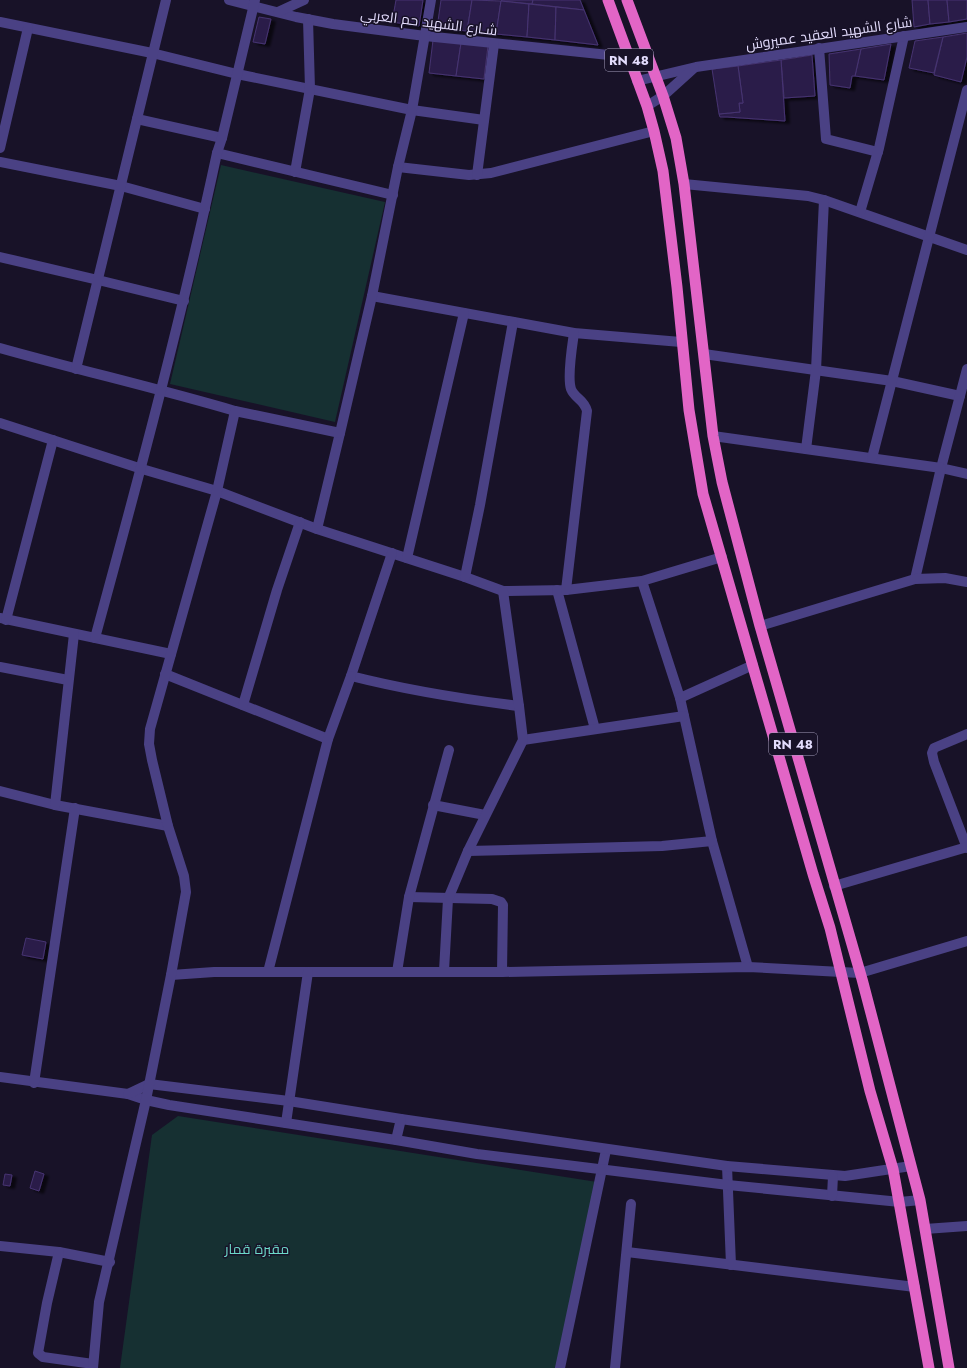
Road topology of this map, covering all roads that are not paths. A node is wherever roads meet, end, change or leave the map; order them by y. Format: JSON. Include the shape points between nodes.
{"nodes":[{"id":1,"x":166,"y":0,"type":"edge"},
{"id":2,"x":229,"y":0,"type":"edge"},
{"id":3,"x":304,"y":0,"type":"edge"},
{"id":4,"x":431,"y":0,"type":"edge"},
{"id":5,"x":608,"y":0,"type":"edge"},
{"id":6,"x":627,"y":0,"type":"edge"},
{"id":7,"x":254,"y":3,"type":"edge"},
{"id":8,"x":278,"y":12,"type":"junction"},
{"id":9,"x":308,"y":19,"type":"junction"},
{"id":10,"x":0,"y":22,"type":"edge"},
{"id":11,"x":967,"y":27,"type":"edge"},
{"id":12,"x":28,"y":28,"type":"junction"},
{"id":13,"x":425,"y":36,"type":"junction"},
{"id":14,"x":904,"y":36,"type":"junction"},
{"id":15,"x":494,"y":44,"type":"junction"},
{"id":16,"x":819,"y":48,"type":"junction"},
{"id":17,"x":152,"y":53,"type":"junction"},
{"id":18,"x":628,"y":57,"type":"junction"},
{"id":19,"x":696,"y":67,"type":"junction"},
{"id":20,"x":237,"y":74,"type":"junction"},
{"id":21,"x":656,"y":77,"type":"junction"},
{"id":22,"x":637,"y":81,"type":"junction"},
{"id":23,"x":310,"y":88,"type":"junction"},
{"id":24,"x":967,"y":90,"type":"edge"},
{"id":25,"x":663,"y":96,"type":"junction"},
{"id":26,"x":647,"y":106,"type":"junction"},
{"id":27,"x":412,"y":110,"type":"junction"},
{"id":28,"x":137,"y":119,"type":"junction"},
{"id":29,"x":484,"y":120,"type":"junction"},
{"id":30,"x":964,"y":122,"type":"edge"},
{"id":31,"x":654,"y":131,"type":"junction"},
{"id":32,"x":222,"y":138,"type":"junction"},
{"id":33,"x":0,"y":148,"type":"edge"},
{"id":34,"x":878,"y":152,"type":"junction"},
{"id":35,"x":217,"y":153,"type":"junction"},
{"id":36,"x":0,"y":162,"type":"edge"},
{"id":37,"x":398,"y":167,"type":"junction"},
{"id":38,"x":295,"y":172,"type":"junction"},
{"id":39,"x":477,"y":175,"type":"junction"},
{"id":40,"x":684,"y":184,"type":"junction"},
{"id":41,"x":120,"y":186,"type":"junction"},
{"id":42,"x":393,"y":195,"type":"junction"},
{"id":43,"x":824,"y":200,"type":"junction"},
{"id":44,"x":205,"y":208,"type":"junction"},
{"id":45,"x":860,"y":212,"type":"junction"},
{"id":46,"x":929,"y":236,"type":"junction"},
{"id":47,"x":967,"y":250,"type":"edge"},
{"id":48,"x":0,"y":258,"type":"edge"},
{"id":49,"x":98,"y":280,"type":"junction"},
{"id":50,"x":372,"y":296,"type":"junction"},
{"id":51,"x":184,"y":301,"type":"junction"},
{"id":52,"x":464,"y":313,"type":"junction"},
{"id":53,"x":513,"y":322,"type":"junction"},
{"id":54,"x":574,"y":333,"type":"junction"},
{"id":55,"x":681,"y":342,"type":"junction"},
{"id":56,"x":0,"y":348,"type":"edge"},
{"id":57,"x":704,"y":354,"type":"junction"},
{"id":58,"x":76,"y":369,"type":"junction"},
{"id":59,"x":816,"y":370,"type":"junction"},
{"id":60,"x":967,"y":370,"type":"edge"},
{"id":61,"x":892,"y":381,"type":"junction"},
{"id":62,"x":161,"y":390,"type":"junction"},
{"id":63,"x":960,"y":396,"type":"junction"},
{"id":64,"x":235,"y":411,"type":"junction"},
{"id":65,"x":0,"y":423,"type":"edge"},
{"id":66,"x":340,"y":433,"type":"junction"},
{"id":67,"x":713,"y":436,"type":"junction"},
{"id":68,"x":53,"y":440,"type":"junction"},
{"id":69,"x":806,"y":449,"type":"junction"},
{"id":70,"x":872,"y":458,"type":"junction"},
{"id":71,"x":941,"y":468,"type":"junction"},
{"id":72,"x":142,"y":469,"type":"junction"},
{"id":73,"x":967,"y":474,"type":"edge"},
{"id":74,"x":217,"y":491,"type":"junction"},
{"id":75,"x":300,"y":522,"type":"junction"},
{"id":76,"x":317,"y":529,"type":"junction"},
{"id":77,"x":392,"y":553,"type":"junction"},
{"id":78,"x":722,"y":557,"type":"junction"},
{"id":79,"x":407,"y":558,"type":"junction"},
{"id":80,"x":465,"y":577,"type":"junction"},
{"id":81,"x":915,"y":579,"type":"junction"},
{"id":82,"x":642,"y":581,"type":"junction"},
{"id":83,"x":967,"y":582,"type":"edge"},
{"id":84,"x":562,"y":590,"type":"junction"},
{"id":85,"x":503,"y":591,"type":"junction"},
{"id":86,"x":3,"y":619,"type":"edge"},
{"id":87,"x":760,"y":626,"type":"junction"},
{"id":88,"x":74,"y":634,"type":"junction"},
{"id":89,"x":95,"y":638,"type":"junction"},
{"id":90,"x":171,"y":654,"type":"junction"},
{"id":91,"x":753,"y":665,"type":"junction"},
{"id":92,"x":0,"y":667,"type":"edge"},
{"id":93,"x":165,"y":674,"type":"junction"},
{"id":94,"x":351,"y":676,"type":"junction"},
{"id":95,"x":68,"y":680,"type":"junction"},
{"id":96,"x":779,"y":692,"type":"junction"},
{"id":97,"x":762,"y":695,"type":"junction"},
{"id":98,"x":680,"y":698,"type":"junction"},
{"id":99,"x":243,"y":706,"type":"junction"},
{"id":100,"x":519,"y":706,"type":"junction"},
{"id":101,"x":684,"y":716,"type":"junction"},
{"id":102,"x":595,"y":729,"type":"junction"},
{"id":103,"x":967,"y":734,"type":"edge"},
{"id":104,"x":328,"y":739,"type":"junction"},
{"id":105,"x":523,"y":740,"type":"junction"},
{"id":106,"x":449,"y":750,"type":"dead end"},
{"id":107,"x":0,"y":791,"type":"edge"},
{"id":108,"x":55,"y":805,"type":"junction"},
{"id":109,"x":433,"y":805,"type":"junction"},
{"id":110,"x":75,"y":808,"type":"junction"},
{"id":111,"x":485,"y":815,"type":"junction"},
{"id":112,"x":168,"y":826,"type":"junction"},
{"id":113,"x":965,"y":836,"type":"edge"},
{"id":114,"x":712,"y":841,"type":"junction"},
{"id":115,"x":967,"y":847,"type":"edge"},
{"id":116,"x":468,"y":851,"type":"junction"},
{"id":117,"x":834,"y":886,"type":"junction"},
{"id":118,"x":409,"y":897,"type":"junction"},
{"id":119,"x":448,"y":899,"type":"junction"},
{"id":120,"x":967,"y":942,"type":"edge"},
{"id":121,"x":748,"y":967,"type":"junction"},
{"id":122,"x":444,"y":971,"type":"junction"},
{"id":123,"x":268,"y":972,"type":"junction"},
{"id":124,"x":308,"y":972,"type":"junction"},
{"id":125,"x":396,"y":972,"type":"junction"},
{"id":126,"x":502,"y":972,"type":"junction"},
{"id":127,"x":842,"y":973,"type":"junction"},
{"id":128,"x":860,"y":973,"type":"junction"},
{"id":129,"x":171,"y":975,"type":"junction"},
{"id":130,"x":0,"y":1077,"type":"edge"},
{"id":131,"x":34,"y":1082,"type":"junction"},
{"id":132,"x":149,"y":1084,"type":"junction"},
{"id":133,"x":128,"y":1094,"type":"junction"},
{"id":134,"x":146,"y":1100,"type":"junction"},
{"id":135,"x":289,"y":1101,"type":"junction"},
{"id":136,"x":401,"y":1119,"type":"junction"},
{"id":137,"x":286,"y":1123,"type":"junction"},
{"id":138,"x":396,"y":1140,"type":"junction"},
{"id":139,"x":606,"y":1150,"type":"junction"},
{"id":140,"x":727,"y":1166,"type":"junction"},
{"id":141,"x":911,"y":1166,"type":"junction"},
{"id":142,"x":893,"y":1169,"type":"junction"},
{"id":143,"x":602,"y":1170,"type":"junction"},
{"id":144,"x":833,"y":1176,"type":"junction"},
{"id":145,"x":728,"y":1185,"type":"junction"},
{"id":146,"x":832,"y":1196,"type":"junction"},
{"id":147,"x":920,"y":1200,"type":"junction"},
{"id":148,"x":900,"y":1202,"type":"junction"},
{"id":149,"x":632,"y":1204,"type":"dead end"},
{"id":150,"x":967,"y":1226,"type":"edge"},
{"id":151,"x":925,"y":1229,"type":"junction"},
{"id":152,"x":0,"y":1246,"type":"edge"},
{"id":153,"x":59,"y":1252,"type":"junction"},
{"id":154,"x":627,"y":1252,"type":"junction"},
{"id":155,"x":110,"y":1262,"type":"junction"},
{"id":156,"x":731,"y":1265,"type":"junction"},
{"id":157,"x":915,"y":1287,"type":"junction"},
{"id":158,"x":93,"y":1366,"type":"edge"},
{"id":159,"x":560,"y":1368,"type":"edge"},
{"id":160,"x":615,"y":1368,"type":"edge"},
{"id":161,"x":929,"y":1368,"type":"edge"},
{"id":162,"x":949,"y":1368,"type":"edge"}],
"edges":[{"from":1,"to":17,"type":"street"},
{"from":2,"to":7,"type":"street","name":"شـارع الشهيد حم العربي"},
{"from":3,"to":8,"type":"street"},
{"from":4,"to":13,"type":"street"},
{"from":5,"to":18,"type":"highway","number":"RN 48"},
{"from":6,"to":21,"type":"highway","number":"RN 48"},
{"from":7,"to":8,"type":"street","name":"شـارع الشهيد حم العربي"},
{"from":7,"to":20,"type":"street"},
{"from":8,"to":9,"type":"street","name":"شـارع الشهيد حم العربي"},
{"from":9,"to":13,"type":"street","name":"شـارع الشهيد حم العربي"},
{"from":9,"to":23,"type":"street"},
{"from":10,"to":12,"type":"street"},
{"from":11,"to":14,"type":"street","name":"شارع الشهيد العقيد عميروش"},
{"from":12,"to":17,"type":"street"},
{"from":12,"to":33,"type":"street"},
{"from":13,"to":15,"type":"street","name":"شـارع الشهيد حم العربي"},
{"from":13,"to":27,"type":"street"},
{"from":14,"to":16,"type":"street","name":"شارع الشهيد العقيد عميروش"},
{"from":14,"to":34,"type":"street"},
{"from":15,"to":18,"type":"street","name":"شـارع الشهيد حم العربي"},
{"from":15,"to":29,"type":"street"},
{"from":16,"to":19,"type":"street","name":"شارع الشهيد العقيد عميروش"},
{"from":16,"to":34,"type":"street","via":[[826,139]]},
{"from":17,"to":20,"type":"street"},
{"from":17,"to":28,"type":"street"},
{"from":18,"to":22,"type":"highway","number":"RN 48"},
{"from":19,"to":21,"type":"street","name":"شارع الشهيد العقيد عميروش"},
{"from":19,"to":25,"type":"street"},
{"from":20,"to":23,"type":"street"},
{"from":20,"to":32,"type":"street"},
{"from":21,"to":22,"type":"street","name":"شارع الشهيد العقيد عميروش"},
{"from":21,"to":25,"type":"highway","number":"RN 48"},
{"from":22,"to":26,"type":"highway","number":"RN 48"},
{"from":23,"to":27,"type":"street"},
{"from":23,"to":38,"type":"street"},
{"from":24,"to":30,"type":"street"},
{"from":25,"to":26,"type":"street"},
{"from":25,"to":40,"type":"highway","number":"RN 48","via":[[676,138]]},
{"from":26,"to":31,"type":"highway","number":"RN 48"},
{"from":27,"to":29,"type":"street"},
{"from":27,"to":37,"type":"street"},
{"from":28,"to":32,"type":"street"},
{"from":28,"to":41,"type":"street"},
{"from":29,"to":39,"type":"street"},
{"from":30,"to":46,"type":"street"},
{"from":31,"to":39,"type":"street"},
{"from":31,"to":55,"type":"highway","number":"RN 48","via":[[663,171]]},
{"from":32,"to":35,"type":"street"},
{"from":34,"to":45,"type":"street"},
{"from":35,"to":38,"type":"street"},
{"from":35,"to":44,"type":"street"},
{"from":36,"to":41,"type":"street"},
{"from":37,"to":39,"type":"street"},
{"from":37,"to":42,"type":"street"},
{"from":38,"to":42,"type":"street"},
{"from":40,"to":43,"type":"street","via":[[808,196]]},
{"from":40,"to":57,"type":"highway","number":"RN 48"},
{"from":41,"to":44,"type":"street"},
{"from":41,"to":49,"type":"street"},
{"from":42,"to":50,"type":"street"},
{"from":43,"to":45,"type":"street"},
{"from":43,"to":59,"type":"street"},
{"from":44,"to":51,"type":"street"},
{"from":45,"to":46,"type":"street"},
{"from":46,"to":47,"type":"street"},
{"from":46,"to":61,"type":"street"},
{"from":48,"to":49,"type":"street"},
{"from":49,"to":51,"type":"street"},
{"from":49,"to":58,"type":"street"},
{"from":50,"to":52,"type":"street"},
{"from":50,"to":66,"type":"street"},
{"from":51,"to":62,"type":"street"},
{"from":52,"to":53,"type":"street"},
{"from":52,"to":79,"type":"street"},
{"from":53,"to":54,"type":"street"},
{"from":53,"to":80,"type":"street"},
{"from":54,"to":55,"type":"street"},
{"from":54,"to":84,"type":"street","via":[[569,378],[574,395],[585,404],[587,411]]},
{"from":55,"to":78,"type":"highway","number":"RN 48","via":[[691,426],[703,494]]},
{"from":56,"to":58,"type":"street"},
{"from":57,"to":59,"type":"street"},
{"from":57,"to":67,"type":"highway","number":"RN 48"},
{"from":58,"to":62,"type":"street"},
{"from":59,"to":61,"type":"street"},
{"from":59,"to":69,"type":"street"},
{"from":60,"to":63,"type":"street"},
{"from":61,"to":63,"type":"street"},
{"from":61,"to":70,"type":"street"},
{"from":62,"to":64,"type":"street"},
{"from":62,"to":72,"type":"street"},
{"from":63,"to":71,"type":"street"},
{"from":64,"to":66,"type":"street"},
{"from":64,"to":74,"type":"street"},
{"from":65,"to":68,"type":"street"},
{"from":66,"to":76,"type":"street"},
{"from":67,"to":69,"type":"street"},
{"from":67,"to":87,"type":"highway","number":"RN 48","via":[[722,482]]},
{"from":68,"to":72,"type":"street"},
{"from":68,"to":86,"type":"street"},
{"from":69,"to":70,"type":"street"},
{"from":70,"to":71,"type":"street"},
{"from":71,"to":73,"type":"street"},
{"from":71,"to":81,"type":"street"},
{"from":72,"to":74,"type":"street"},
{"from":72,"to":89,"type":"street"},
{"from":74,"to":75,"type":"street"},
{"from":74,"to":90,"type":"street"},
{"from":75,"to":76,"type":"street"},
{"from":75,"to":99,"type":"street"},
{"from":76,"to":77,"type":"street"},
{"from":77,"to":79,"type":"street"},
{"from":77,"to":94,"type":"street"},
{"from":78,"to":82,"type":"street"},
{"from":78,"to":91,"type":"highway","number":"RN 48"},
{"from":79,"to":80,"type":"street"},
{"from":80,"to":85,"type":"street"},
{"from":81,"to":83,"type":"street","via":[[944,578]]},
{"from":81,"to":87,"type":"street"},
{"from":82,"to":84,"type":"street"},
{"from":82,"to":98,"type":"street"},
{"from":84,"to":85,"type":"street"},
{"from":84,"to":102,"type":"street"},
{"from":85,"to":100,"type":"street"},
{"from":86,"to":88,"type":"street"},
{"from":87,"to":96,"type":"highway","number":"RN 48"},
{"from":88,"to":89,"type":"street"},
{"from":88,"to":95,"type":"street"},
{"from":89,"to":90,"type":"street"},
{"from":90,"to":93,"type":"street"},
{"from":91,"to":97,"type":"highway","number":"RN 48"},
{"from":91,"to":98,"type":"street"},
{"from":92,"to":95,"type":"street"},
{"from":93,"to":99,"type":"street"},
{"from":93,"to":112,"type":"street","via":[[150,729],[149,744]]},
{"from":94,"to":100,"type":"street","via":[[462,699]]},
{"from":94,"to":104,"type":"street"},
{"from":95,"to":108,"type":"street"},
{"from":96,"to":97,"type":"highway"},
{"from":96,"to":117,"type":"highway","number":"RN 48"},
{"from":97,"to":127,"type":"highway","number":"RN 48"},
{"from":98,"to":101,"type":"street"},
{"from":99,"to":104,"type":"street"},
{"from":100,"to":105,"type":"street"},
{"from":101,"to":102,"type":"street"},
{"from":101,"to":114,"type":"street"},
{"from":102,"to":105,"type":"street"},
{"from":103,"to":113,"type":"street","via":[[934,748],[932,753]]},
{"from":104,"to":123,"type":"street"},
{"from":105,"to":111,"type":"street"},
{"from":106,"to":109,"type":"street"},
{"from":107,"to":108,"type":"street"},
{"from":108,"to":110,"type":"street"},
{"from":109,"to":111,"type":"street"},
{"from":109,"to":118,"type":"street"},
{"from":110,"to":112,"type":"street"},
{"from":110,"to":131,"type":"street"},
{"from":111,"to":116,"type":"street"},
{"from":112,"to":129,"type":"street","via":[[184,876],[186,892]]},
{"from":113,"to":115,"type":"street"},
{"from":114,"to":116,"type":"street","via":[[662,846]]},
{"from":114,"to":121,"type":"street"},
{"from":115,"to":117,"type":"street"},
{"from":116,"to":119,"type":"street"},
{"from":117,"to":128,"type":"highway","number":"RN 48"},
{"from":118,"to":119,"type":"street"},
{"from":118,"to":125,"type":"street"},
{"from":119,"to":122,"type":"street"},
{"from":119,"to":126,"type":"street","via":[[492,899],[501,902]]},
{"from":120,"to":128,"type":"street"},
{"from":121,"to":126,"type":"street"},
{"from":121,"to":127,"type":"street"},
{"from":122,"to":125,"type":"street"},
{"from":122,"to":126,"type":"street"},
{"from":123,"to":124,"type":"street"},
{"from":123,"to":129,"type":"street"},
{"from":124,"to":125,"type":"street"},
{"from":124,"to":135,"type":"street"},
{"from":127,"to":128,"type":"street"},
{"from":127,"to":142,"type":"highway","number":"RN 48","via":[[870,1091]]},
{"from":128,"to":141,"type":"highway","number":"RN 48"},
{"from":129,"to":132,"type":"street"},
{"from":130,"to":131,"type":"street"},
{"from":131,"to":133,"type":"street"},
{"from":132,"to":133,"type":"street"},
{"from":132,"to":134,"type":"street"},
{"from":132,"to":135,"type":"street"},
{"from":133,"to":134,"type":"street"},
{"from":134,"to":137,"type":"street"},
{"from":134,"to":155,"type":"street"},
{"from":135,"to":136,"type":"street"},
{"from":135,"to":137,"type":"street"},
{"from":136,"to":138,"type":"street"},
{"from":136,"to":139,"type":"street"},
{"from":137,"to":138,"type":"street"},
{"from":138,"to":143,"type":"street","via":[[477,1154]]},
{"from":139,"to":140,"type":"street"},
{"from":139,"to":143,"type":"street"},
{"from":140,"to":144,"type":"street"},
{"from":140,"to":145,"type":"street"},
{"from":141,"to":142,"type":"street"},
{"from":141,"to":147,"type":"highway","number":"RN 48"},
{"from":142,"to":144,"type":"street"},
{"from":142,"to":148,"type":"highway","number":"RN 48"},
{"from":143,"to":145,"type":"street"},
{"from":143,"to":159,"type":"street"},
{"from":144,"to":146,"type":"street"},
{"from":145,"to":146,"type":"street"},
{"from":145,"to":156,"type":"street"},
{"from":146,"to":148,"type":"street"},
{"from":147,"to":148,"type":"street"},
{"from":147,"to":151,"type":"highway","number":"RN 48"},
{"from":148,"to":157,"type":"highway","number":"RN 48"},
{"from":149,"to":154,"type":"street"},
{"from":150,"to":151,"type":"street"},
{"from":151,"to":162,"type":"highway","number":"RN 48"},
{"from":152,"to":153,"type":"street"},
{"from":153,"to":155,"type":"street"},
{"from":153,"to":158,"type":"street","via":[[38,1352],[42,1357]]},
{"from":154,"to":156,"type":"street"},
{"from":154,"to":160,"type":"street"},
{"from":155,"to":158,"type":"street","via":[[99,1302]]},
{"from":156,"to":157,"type":"street"},
{"from":157,"to":161,"type":"highway","number":"RN 48"}]}
